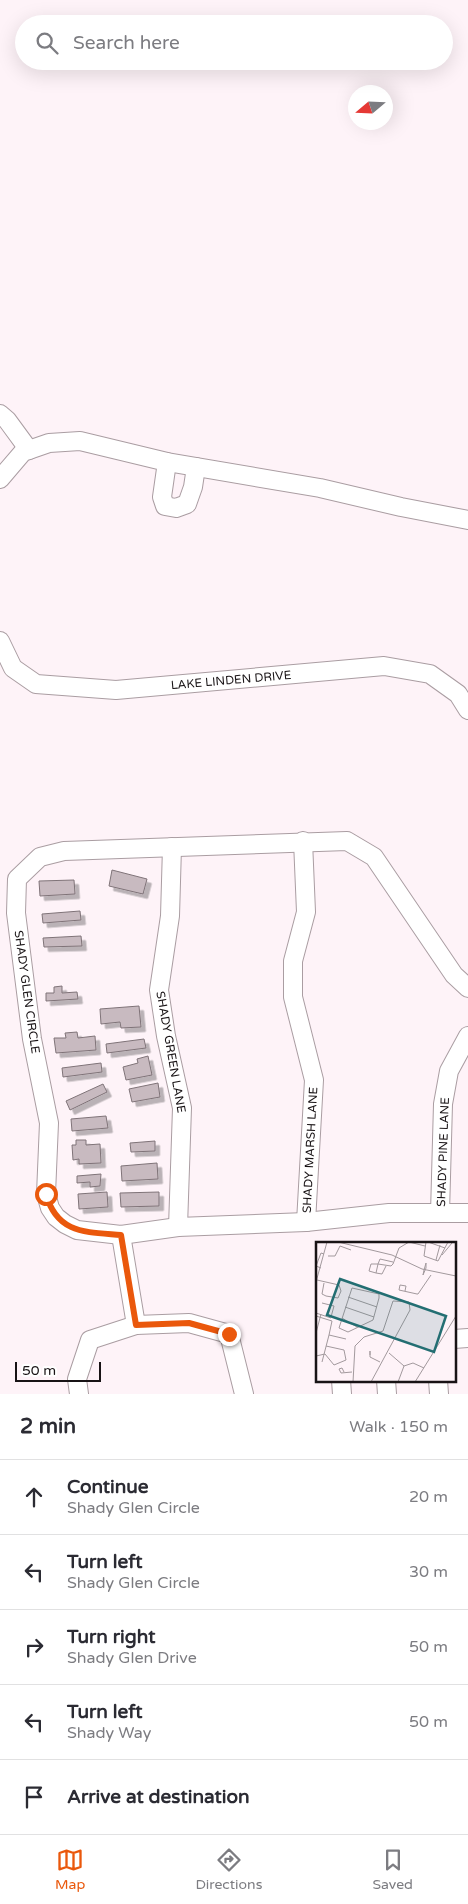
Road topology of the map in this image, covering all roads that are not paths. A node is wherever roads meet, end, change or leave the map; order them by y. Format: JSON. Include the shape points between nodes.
{"nodes":[{"id":1,"x":0,"y":414,"type":"edge"},
{"id":2,"x":28,"y":450,"type":"junction"},
{"id":3,"x":167,"y":462,"type":"junction"},
{"id":4,"x":196,"y":467,"type":"junction"},
{"id":5,"x":2,"y":472,"type":"edge"},
{"id":6,"x":468,"y":520,"type":"edge"},
{"id":7,"x":0,"y":640,"type":"edge"},
{"id":8,"x":468,"y":710,"type":"edge"},
{"id":9,"x":304,"y":841,"type":"junction"},
{"id":10,"x":172,"y":847,"type":"junction"},
{"id":11,"x":468,"y":988,"type":"edge"},
{"id":12,"x":468,"y":1036,"type":"edge"},
{"id":13,"x":440,"y":1213,"type":"junction"},
{"id":14,"x":468,"y":1213,"type":"edge"},
{"id":15,"x":306,"y":1222,"type":"junction"},
{"id":16,"x":178,"y":1227,"type":"junction"},
{"id":17,"x":121,"y":1235,"type":"junction"},
{"id":18,"x":136,"y":1325,"type":"junction"},
{"id":19,"x":78,"y":1394,"type":"edge"},
{"id":20,"x":244,"y":1394,"type":"edge"}],
"edges":[{"from":1,"to":2,"type":"street"},
{"from":2,"to":3,"type":"street","via":[[49,443],[80,441]]},
{"from":2,"to":5,"type":"street"},
{"from":3,"to":4,"type":"street"},
{"from":3,"to":4,"type":"street","via":[[162,497],[165,506],[176,508],[187,504]]},
{"from":4,"to":6,"type":"street","via":[[320,488]]},
{"from":7,"to":8,"type":"street","name":"LAKE LINDEN DRIVE","via":[[13,668],[36,684],[116,690],[384,666],[430,674],[458,694]]},
{"from":9,"to":10,"type":"street","name":"SHADY GLEN CIRCLE"},
{"from":9,"to":11,"type":"street","name":"SHADY GLEN CIRCLE","via":[[347,841],[374,857],[454,976]]},
{"from":9,"to":15,"type":"street","name":"SHADY MARSH LANE","via":[[306,912],[294,961],[293,997],[314,1080]]},
{"from":10,"to":16,"type":"street","name":"SHADY GREEN LANE","via":[[170,916],[159,990],[182,1108]]},
{"from":10,"to":17,"type":"street","name":"SHADY GLEN CIRCLE","via":[[64,851],[40,858],[17,879],[16,914],[32,1039],[49,1123],[46,1186],[50,1208],[60,1220],[77,1230]]},
{"from":12,"to":13,"type":"street","name":"SHADY PINE LANE","via":[[449,1071],[443,1104]]},
{"from":13,"to":14,"type":"street","name":"SHADY GLEN CIRCLE"},
{"from":13,"to":15,"type":"street","name":"SHADY GLEN CIRCLE","via":[[389,1213]]},
{"from":15,"to":16,"type":"street","name":"SHADY GLEN CIRCLE"},
{"from":16,"to":17,"type":"street","name":"SHADY GLEN CIRCLE"},
{"from":17,"to":18,"type":"street"},
{"from":18,"to":19,"type":"street","via":[[90,1340],[77,1378]]},
{"from":18,"to":20,"type":"street","via":[[189,1323],[229,1334]]}]}
